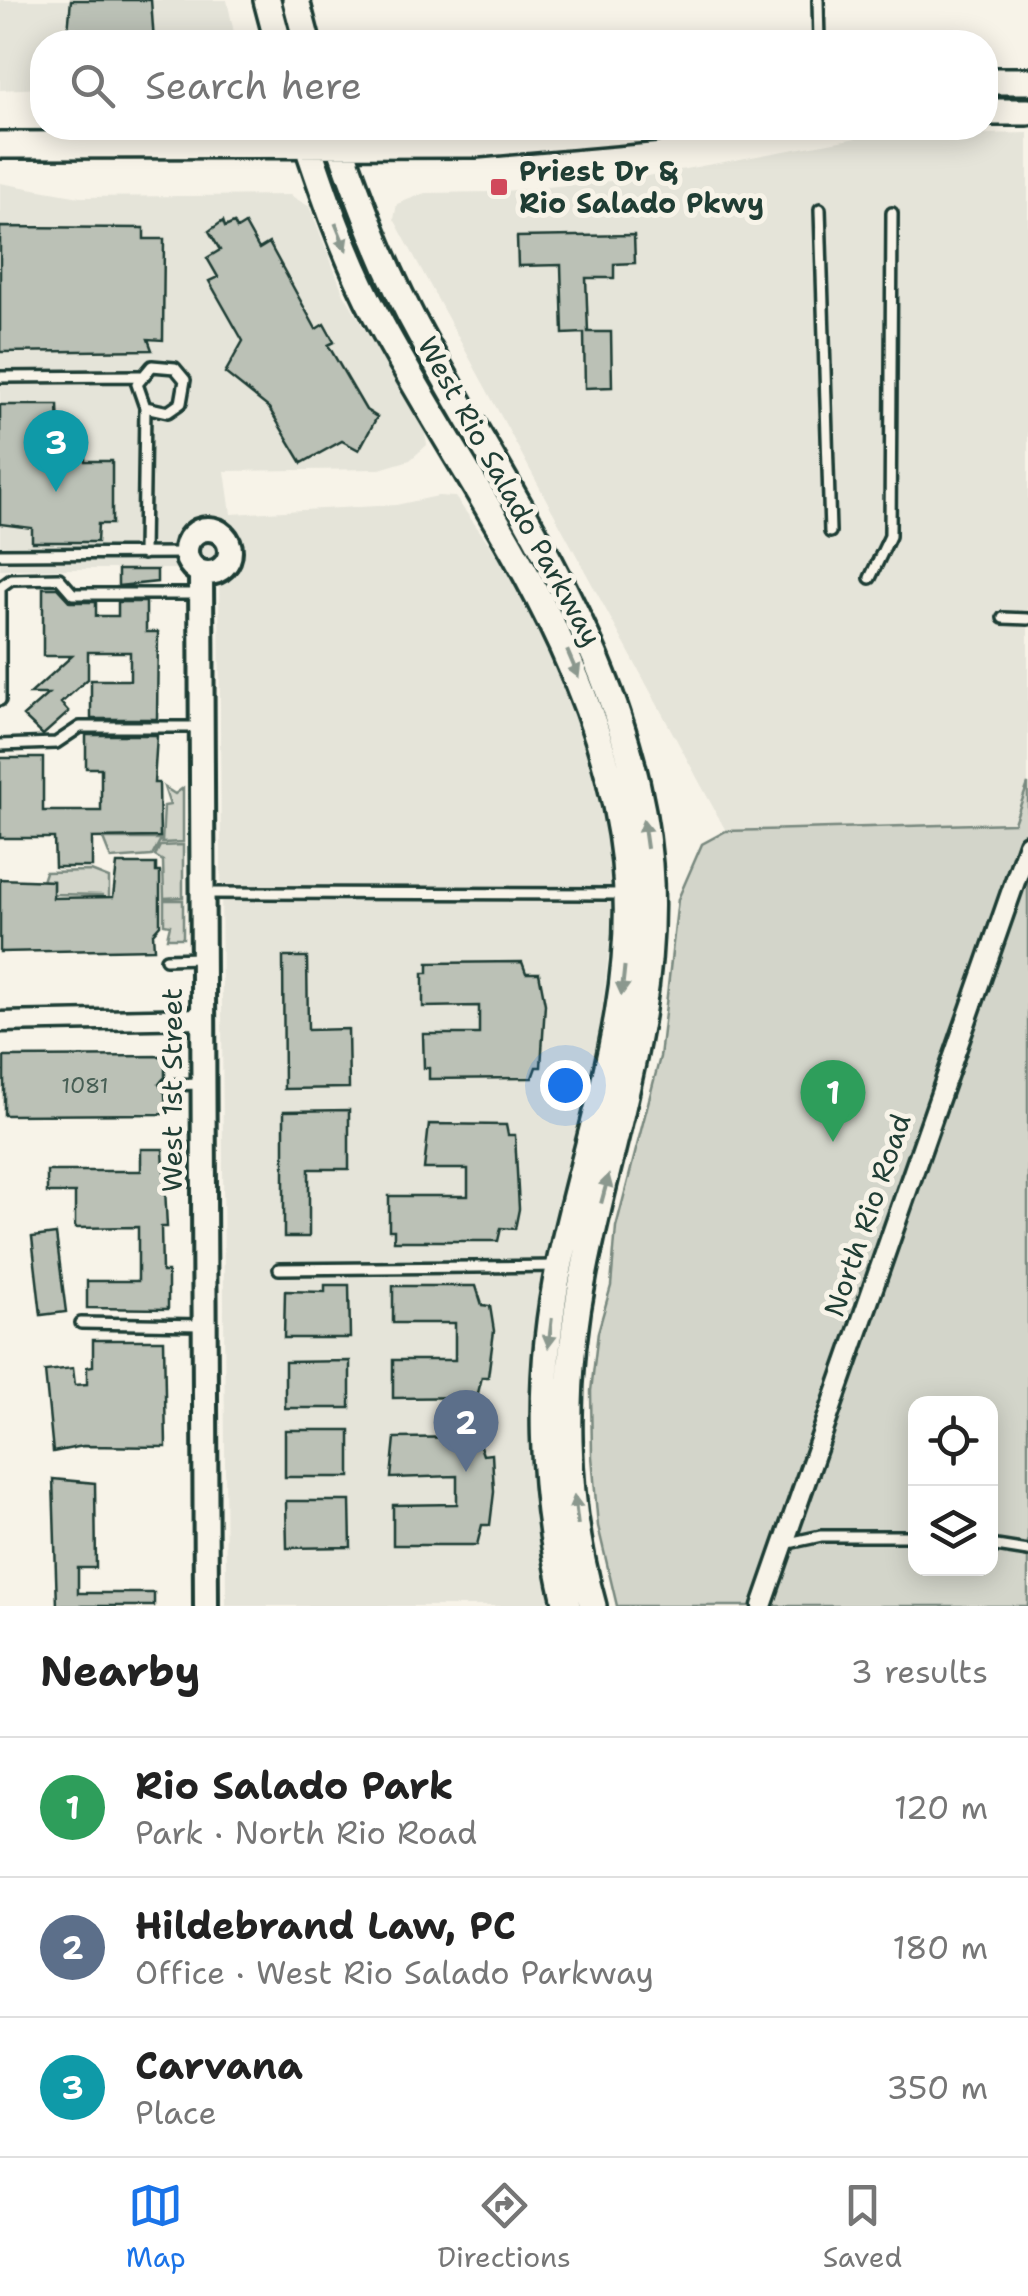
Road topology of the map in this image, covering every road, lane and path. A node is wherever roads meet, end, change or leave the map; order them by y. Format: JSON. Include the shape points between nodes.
{"nodes":[{"id":1,"x":266,"y":0,"type":"edge"},
{"id":2,"x":296,"y":0,"type":"edge"},
{"id":3,"x":818,"y":0,"type":"edge"},
{"id":4,"x":275,"y":30,"type":"edge"},
{"id":5,"x":304,"y":30,"type":"edge"},
{"id":6,"x":819,"y":30,"type":"edge"},
{"id":7,"x":998,"y":81,"type":"edge"},
{"id":8,"x":1028,"y":81,"type":"edge"},
{"id":9,"x":998,"y":112,"type":"edge"},
{"id":10,"x":1028,"y":112,"type":"edge"},
{"id":11,"x":169,"y":140,"type":"edge"},
{"id":12,"x":307,"y":140,"type":"edge"},
{"id":13,"x":339,"y":140,"type":"edge"},
{"id":14,"x":0,"y":145,"type":"edge"},
{"id":15,"x":820,"y":209,"type":"dead end"},
{"id":16,"x":892,"y":213,"type":"dead end"},
{"id":17,"x":140,"y":376,"type":"junction"},
{"id":18,"x":0,"y":377,"type":"edge"},
{"id":19,"x":146,"y":407,"type":"junction"},
{"id":20,"x":470,"y":450,"type":"junction"},
{"id":21,"x":830,"y":532,"type":"dead end"},
{"id":22,"x":186,"y":553,"type":"junction"},
{"id":23,"x":0,"y":554,"type":"edge"},
{"id":24,"x":144,"y":554,"type":"junction"},
{"id":25,"x":870,"y":578,"type":"dead end"},
{"id":26,"x":200,"y":584,"type":"junction"},
{"id":27,"x":1003,"y":618,"type":"dead end"},
{"id":28,"x":1028,"y":619,"type":"edge"},
{"id":29,"x":0,"y":700,"type":"edge"},
{"id":30,"x":200,"y":727,"type":"junction"},
{"id":31,"x":0,"y":745,"type":"edge"},
{"id":32,"x":1028,"y":844,"type":"edge"},
{"id":33,"x":201,"y":893,"type":"junction"},
{"id":34,"x":639,"y":894,"type":"junction"},
{"id":35,"x":202,"y":958,"type":"junction"},
{"id":36,"x":166,"y":960,"type":"dead end"},
{"id":37,"x":201,"y":1018,"type":"junction"},
{"id":38,"x":0,"y":1022,"type":"edge"},
{"id":39,"x":202,"y":1084,"type":"junction"},
{"id":40,"x":168,"y":1085,"type":"dead end"},
{"id":41,"x":278,"y":1268,"type":"dead end"},
{"id":42,"x":571,"y":1269,"type":"junction"},
{"id":43,"x":81,"y":1323,"type":"dead end"},
{"id":44,"x":204,"y":1324,"type":"junction"},
{"id":45,"x":908,"y":1536,"type":"edge"},
{"id":46,"x":781,"y":1544,"type":"junction"},
{"id":47,"x":998,"y":1546,"type":"edge"},
{"id":48,"x":1028,"y":1551,"type":"edge"},
{"id":49,"x":206,"y":1606,"type":"edge"},
{"id":50,"x":566,"y":1606,"type":"edge"},
{"id":51,"x":594,"y":1606,"type":"edge"},
{"id":52,"x":762,"y":1606,"type":"edge"}],
"edges":[{"from":1,"to":4,"type":"main road"},
{"from":2,"to":5,"type":"main road"},
{"from":3,"to":6,"type":"lane"},
{"from":7,"to":8,"type":"main road"},
{"from":9,"to":10,"type":"main road"},
{"from":11,"to":14,"type":"main road"},
{"from":12,"to":20,"type":"main road","name":"West Rio Salado Parkway","one_way":true,"via":[[363,289]]},
{"from":13,"to":20,"type":"main road","name":"West Rio Salado Parkway","via":[[392,280]]},
{"from":15,"to":21,"type":"lane"},
{"from":16,"to":25,"type":"lane","via":[[890,536]]},
{"from":17,"to":18,"type":"lane"},
{"from":17,"to":19,"type":"lane","via":[[137,393]]},
{"from":17,"to":19,"type":"lane","via":[[168,364],[185,380],[176,409],[160,413]]},
{"from":19,"to":24,"type":"lane"},
{"from":20,"to":34,"type":"main road","name":"West Rio Salado Parkway","via":[[563,589],[608,681],[636,780]]},
{"from":22,"to":24,"type":"lane"},
{"from":22,"to":26,"type":"street"},
{"from":22,"to":26,"type":"street","via":[[198,531],[213,529],[226,537],[227,564]]},
{"from":23,"to":24,"type":"lane"},
{"from":26,"to":29,"type":"lane","via":[[73,594],[58,578],[11,579],[0,588]]},
{"from":26,"to":30,"type":"street","name":"West 1st Street"},
{"from":27,"to":28,"type":"lane"},
{"from":30,"to":31,"type":"lane","via":[[80,727],[56,743]]},
{"from":30,"to":33,"type":"street","name":"West 1st Street"},
{"from":32,"to":46,"type":"street","name":"North Rio Road"},
{"from":33,"to":34,"type":"lane"},
{"from":33,"to":35,"type":"street","name":"West 1st Street"},
{"from":34,"to":42,"type":"main road","name":"West Rio Salado Parkway","via":[[651,947],[640,1037]]},
{"from":35,"to":36,"type":"lane"},
{"from":35,"to":37,"type":"street","name":"West 1st Street"},
{"from":37,"to":38,"type":"street"},
{"from":37,"to":39,"type":"street","name":"West 1st Street"},
{"from":39,"to":40,"type":"lane"},
{"from":39,"to":44,"type":"street","name":"West 1st Street"},
{"from":41,"to":42,"type":"lane"},
{"from":42,"to":50,"type":"main road","name":"West Rio Salado Parkway","one_way":true,"via":[[545,1373],[544,1437]]},
{"from":51,"to":42,"type":"main road","name":"West Rio Salado Parkway","one_way":true,"via":[[571,1469]]},
{"from":43,"to":44,"type":"lane"},
{"from":44,"to":49,"type":"street","name":"West 1st Street"},
{"from":45,"to":46,"type":"lane","via":[[821,1536]]},
{"from":46,"to":52,"type":"street","name":"North Rio Road"},
{"from":47,"to":48,"type":"lane"}]}
